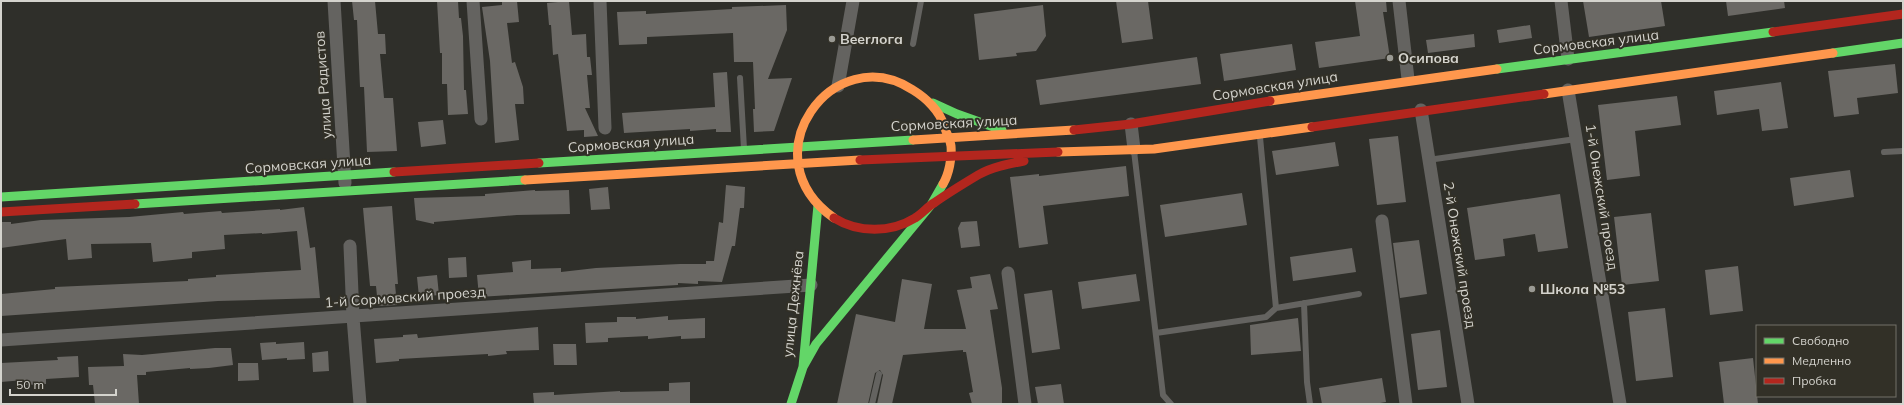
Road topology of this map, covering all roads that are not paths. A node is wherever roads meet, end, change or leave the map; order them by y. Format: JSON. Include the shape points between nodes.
{"nodes":[{"id":1,"x":334,"y":1,"type":"edge"},
{"id":2,"x":473,"y":1,"type":"edge"},
{"id":3,"x":603,"y":1,"type":"edge"},
{"id":4,"x":853,"y":1,"type":"edge"},
{"id":5,"x":921,"y":1,"type":"edge"},
{"id":6,"x":1399,"y":1,"type":"edge"},
{"id":7,"x":1560,"y":1,"type":"edge"},
{"id":8,"x":1903,"y":14,"type":"edge"},
{"id":9,"x":1903,"y":43,"type":"edge"},
{"id":10,"x":913,"y":44,"type":"dead end"},
{"id":11,"x":1568,"y":59,"type":"junction"},
{"id":12,"x":740,"y":78,"type":"dead end"},
{"id":13,"x":1408,"y":79,"type":"junction"},
{"id":14,"x":838,"y":86,"type":"junction"},
{"id":15,"x":1568,"y":90,"type":"junction"},
{"id":16,"x":932,"y":103,"type":"junction"},
{"id":17,"x":1421,"y":110,"type":"junction"},
{"id":18,"x":481,"y":119,"type":"dead end"},
{"id":19,"x":1131,"y":124,"type":"junction"},
{"id":20,"x":605,"y":128,"type":"dead end"},
{"id":21,"x":1015,"y":133,"type":"junction"},
{"id":22,"x":1259,"y":133,"type":"junction"},
{"id":23,"x":950,"y":138,"type":"junction"},
{"id":24,"x":1576,"y":139,"type":"junction"},
{"id":25,"x":798,"y":146,"type":"junction"},
{"id":26,"x":744,"y":149,"type":"junction"},
{"id":27,"x":1134,"y":149,"type":"junction"},
{"id":28,"x":1085,"y":151,"type":"junction"},
{"id":29,"x":1903,"y":151,"type":"edge"},
{"id":30,"x":1884,"y":152,"type":"dead end"},
{"id":31,"x":952,"y":155,"type":"junction"},
{"id":32,"x":1428,"y":160,"type":"junction"},
{"id":33,"x":798,"y":163,"type":"junction"},
{"id":34,"x":344,"y":176,"type":"junction"},
{"id":35,"x":346,"y":191,"type":"junction"},
{"id":36,"x":1,"y":197,"type":"edge"},
{"id":37,"x":818,"y":205,"type":"junction"},
{"id":38,"x":931,"y":205,"type":"junction"},
{"id":39,"x":1,"y":212,"type":"edge"},
{"id":40,"x":1382,"y":221,"type":"dead end"},
{"id":41,"x":350,"y":246,"type":"dead end"},
{"id":42,"x":1008,"y":273,"type":"dead end"},
{"id":43,"x":811,"y":285,"type":"junction"},
{"id":44,"x":1359,"y":294,"type":"dead end"},
{"id":45,"x":1304,"y":303,"type":"junction"},
{"id":46,"x":1276,"y":308,"type":"junction"},
{"id":47,"x":353,"y":317,"type":"junction"},
{"id":48,"x":1156,"y":333,"type":"junction"},
{"id":49,"x":1,"y":340,"type":"edge"},
{"id":50,"x":803,"y":367,"type":"junction"},
{"id":51,"x":879,"y":374,"type":"dead end"},
{"id":52,"x":360,"y":404,"type":"edge"},
{"id":53,"x":791,"y":404,"type":"edge"},
{"id":54,"x":872,"y":404,"type":"edge"},
{"id":55,"x":1025,"y":404,"type":"edge"},
{"id":56,"x":1171,"y":404,"type":"edge"},
{"id":57,"x":1310,"y":404,"type":"edge"},
{"id":58,"x":1406,"y":404,"type":"edge"},
{"id":59,"x":1468,"y":404,"type":"edge"},
{"id":60,"x":1620,"y":404,"type":"edge"}],
"edges":[{"from":1,"to":34,"type":"street","name":"улица Радистов"},
{"from":2,"to":18,"type":"street"},
{"from":3,"to":20,"type":"street"},
{"from":4,"to":14,"type":"street"},
{"from":5,"to":10,"type":"lane"},
{"from":6,"to":13,"type":"street"},
{"from":7,"to":11,"type":"street"},
{"from":8,"to":11,"type":"main road","name":"Сормовская улица"},
{"from":9,"to":15,"type":"main road","name":"Сормовская улица"},
{"from":11,"to":13,"type":"main road","name":"Сормовская улица"},
{"from":12,"to":26,"type":"lane"},
{"from":13,"to":19,"type":"main road","name":"Сормовская улица"},
{"from":14,"to":16,"type":"main road","via":[[861,78],[884,78],[907,84]]},
{"from":14,"to":25,"type":"main road","via":[[824,95],[813,107],[801,130]]},
{"from":15,"to":17,"type":"main road","name":"Сормовская улица"},
{"from":15,"to":24,"type":"street","name":"1-й Онежский проезд"},
{"from":16,"to":21,"type":"main road","via":[[976,122]]},
{"from":16,"to":23,"type":"main road","via":[[942,116]]},
{"from":17,"to":22,"type":"main road","name":"Сормовская улица"},
{"from":17,"to":32,"type":"street","name":"2-й Онежский проезд"},
{"from":19,"to":21,"type":"main road","name":"Сормовская улица"},
{"from":19,"to":27,"type":"street"},
{"from":21,"to":23,"type":"main road","name":"Сормовская улица"},
{"from":22,"to":27,"type":"main road","name":"Сормовская улица","via":[[1154,149]]},
{"from":22,"to":46,"type":"lane"},
{"from":23,"to":25,"type":"main road","name":"Сормовская улица"},
{"from":23,"to":31,"type":"main road"},
{"from":24,"to":32,"type":"lane"},
{"from":24,"to":60,"type":"street","name":"1-й Онежский проезд"},
{"from":25,"to":26,"type":"main road","name":"Сормовская улица"},
{"from":25,"to":33,"type":"main road"},
{"from":26,"to":34,"type":"main road","name":"Сормовская улица"},
{"from":27,"to":28,"type":"main road","name":"Сормовская улица"},
{"from":27,"to":48,"type":"lane"},
{"from":28,"to":31,"type":"main road","name":"Сормовская улица"},
{"from":28,"to":38,"type":"main road","via":[[1001,166],[980,175]]},
{"from":29,"to":30,"type":"lane"},
{"from":31,"to":33,"type":"main road","name":"Сормовская улица"},
{"from":31,"to":38,"type":"main road","via":[[946,182]]},
{"from":32,"to":59,"type":"street","name":"2-й Онежский проезд"},
{"from":33,"to":35,"type":"main road","name":"Сормовская улица"},
{"from":33,"to":37,"type":"main road","via":[[806,188]]},
{"from":34,"to":35,"type":"street","name":"улица Радистов"},
{"from":34,"to":36,"type":"main road","name":"Сормовская улица"},
{"from":35,"to":39,"type":"main road","name":"Сормовская улица"},
{"from":37,"to":38,"type":"main road","via":[[842,223],[871,230],[900,226],[914,219]]},
{"from":37,"to":43,"type":"main road","name":"улица Дежнёва"},
{"from":38,"to":50,"type":"main road","via":[[821,338]]},
{"from":40,"to":58,"type":"street"},
{"from":41,"to":47,"type":"street"},
{"from":42,"to":55,"type":"street"},
{"from":43,"to":47,"type":"street","name":"1-й Сормовский проезд"},
{"from":43,"to":50,"type":"main road","name":"улица Дежнёва"},
{"from":44,"to":45,"type":"lane"},
{"from":45,"to":46,"type":"lane"},
{"from":45,"to":57,"type":"lane"},
{"from":46,"to":48,"type":"lane","via":[[1266,317]]},
{"from":47,"to":49,"type":"street","name":"1-й Сормовский проезд"},
{"from":47,"to":52,"type":"street"},
{"from":48,"to":56,"type":"lane","via":[[1163,395]]},
{"from":50,"to":53,"type":"main road","name":"улица Дежнёва"},
{"from":51,"to":54,"type":"lane"}]}
